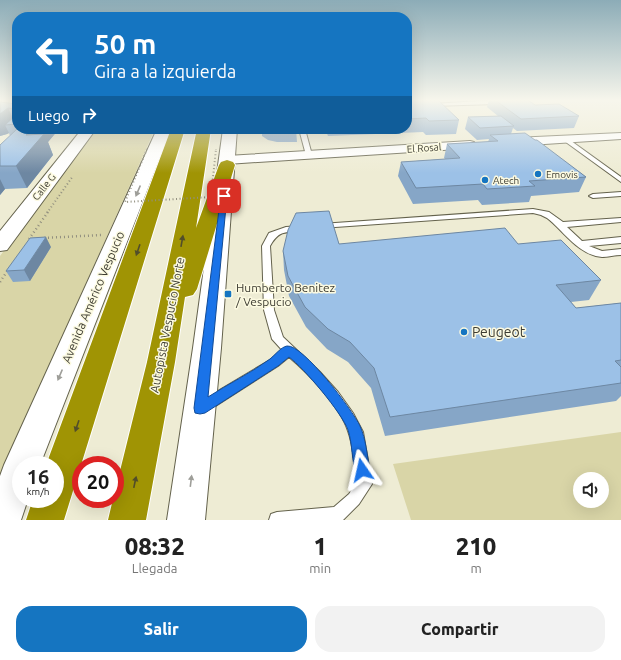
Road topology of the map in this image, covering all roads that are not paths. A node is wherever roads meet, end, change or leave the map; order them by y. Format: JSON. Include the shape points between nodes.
{"nodes":[{"id":1,"x":85,"y":134,"type":"edge"},
{"id":2,"x":162,"y":134,"type":"edge"},
{"id":3,"x":166,"y":134,"type":"edge"},
{"id":4,"x":176,"y":134,"type":"edge"},
{"id":5,"x":203,"y":134,"type":"edge"},
{"id":6,"x":229,"y":134,"type":"edge"},
{"id":7,"x":303,"y":134,"type":"edge"},
{"id":8,"x":621,"y":136,"type":"edge"},
{"id":9,"x":565,"y":139,"type":"junction"},
{"id":10,"x":503,"y":143,"type":"edge"},
{"id":11,"x":480,"y":144,"type":"edge"},
{"id":12,"x":309,"y":155,"type":"junction"},
{"id":13,"x":224,"y":158,"type":"junction"},
{"id":14,"x":621,"y":180,"type":"edge"},
{"id":15,"x":621,"y":194,"type":"edge"},
{"id":16,"x":593,"y":196,"type":"dead end"},
{"id":17,"x":150,"y":213,"type":"junction"},
{"id":18,"x":621,"y":220,"type":"edge"},
{"id":19,"x":560,"y":225,"type":"junction"},
{"id":20,"x":621,"y":240,"type":"edge"},
{"id":21,"x":2,"y":242,"type":"edge"},
{"id":22,"x":580,"y":244,"type":"junction"},
{"id":23,"x":621,"y":252,"type":"edge"},
{"id":24,"x":288,"y":350,"type":"junction"},
{"id":25,"x":160,"y":362,"type":"junction"},
{"id":26,"x":200,"y":408,"type":"junction"},
{"id":27,"x":25,"y":456,"type":"edge"},
{"id":28,"x":64,"y":465,"type":"edge"},
{"id":29,"x":12,"y":492,"type":"edge"},
{"id":30,"x":49,"y":508,"type":"edge"},
{"id":31,"x":2,"y":520,"type":"edge"},
{"id":32,"x":45,"y":520,"type":"edge"},
{"id":33,"x":127,"y":520,"type":"edge"},
{"id":34,"x":186,"y":520,"type":"edge"},
{"id":35,"x":277,"y":520,"type":"edge"}],
"edges":[{"from":1,"to":21,"type":"main road","name":"Calle G"},
{"from":2,"to":27,"type":"main road","name":"Avenida Américo Vespucio","one_way":true},
{"from":3,"to":17,"type":"highway"},
{"from":4,"to":17,"type":"highway"},
{"from":25,"to":5,"type":"highway","name":"Autopista Vespucio Norte","one_way":true},
{"from":6,"to":13,"type":"main road"},
{"from":7,"to":12,"type":"lane"},
{"from":8,"to":9,"type":"street"},
{"from":9,"to":10,"type":"street"},
{"from":9,"to":14,"type":"lane"},
{"from":11,"to":12,"type":"street","name":"El Rosal"},
{"from":12,"to":13,"type":"street","name":"El Rosal"},
{"from":13,"to":25,"type":"highway"},
{"from":13,"to":26,"type":"main road"},
{"from":15,"to":16,"type":"lane"},
{"from":17,"to":28,"type":"highway","one_way":true},
{"from":18,"to":19,"type":"lane"},
{"from":19,"to":22,"type":"lane"},
{"from":19,"to":24,"type":"lane","via":[[550,215],[533,211],[286,228],[272,235],[266,246],[270,310],[278,339]]},
{"from":20,"to":22,"type":"lane"},
{"from":22,"to":23,"type":"lane","via":[[603,254]]},
{"from":24,"to":26,"type":"lane","via":[[274,363]]},
{"from":24,"to":35,"type":"lane","via":[[303,360],[342,408],[354,428],[365,484],[337,515]]},
{"from":33,"to":25,"type":"highway","name":"Autopista Vespucio Norte","one_way":true},
{"from":34,"to":26,"type":"main road","one_way":true},
{"from":29,"to":31,"type":"main road","name":"Avenida Américo Vespucio"},
{"from":30,"to":32,"type":"highway"}]}
